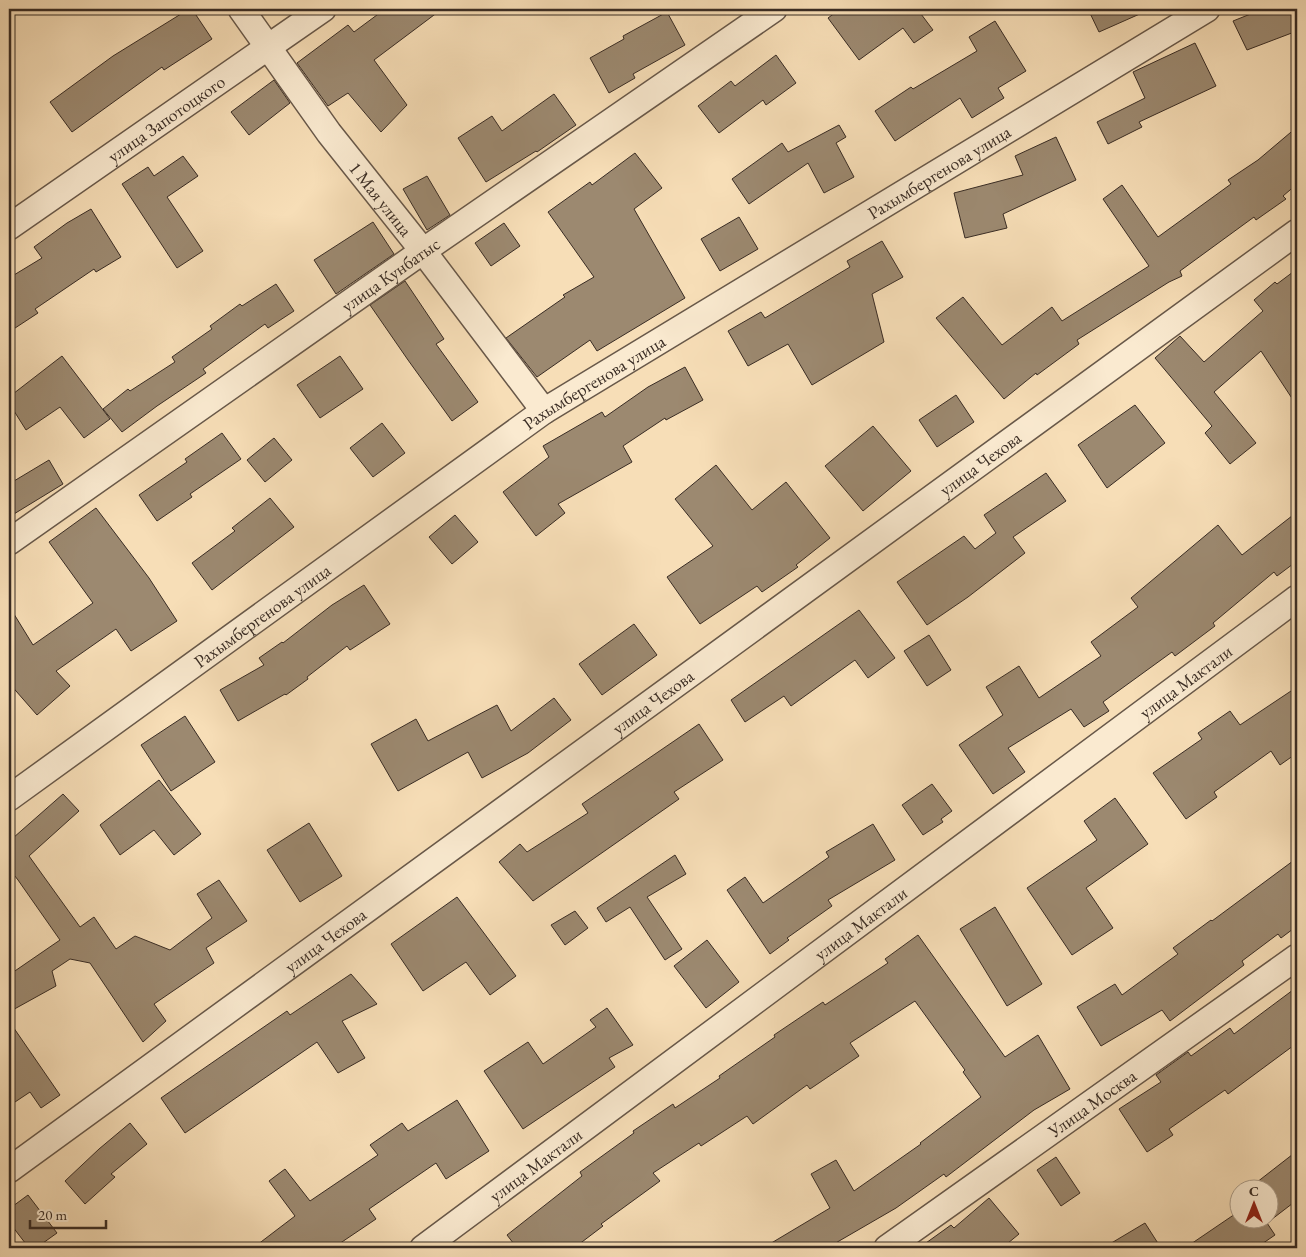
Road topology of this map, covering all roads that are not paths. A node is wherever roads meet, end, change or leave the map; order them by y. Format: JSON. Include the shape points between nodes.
{"nodes":[{"id":1,"x":241,"y":9,"type":"edge"},
{"id":2,"x":323,"y":9,"type":"edge"},
{"id":3,"x":774,"y":9,"type":"edge"},
{"id":4,"x":1207,"y":9,"type":"edge"},
{"id":5,"x":268,"y":46,"type":"junction"},
{"id":6,"x":9,"y":227,"type":"edge"},
{"id":7,"x":1297,"y":232,"type":"edge"},
{"id":8,"x":423,"y":251,"type":"junction"},
{"id":9,"x":544,"y":411,"type":"junction"},
{"id":10,"x":9,"y":542,"type":"edge"},
{"id":11,"x":1297,"y":598,"type":"edge"},
{"id":12,"x":9,"y":798,"type":"edge"},
{"id":13,"x":1297,"y":957,"type":"edge"},
{"id":14,"x":9,"y":1170,"type":"edge"},
{"id":15,"x":423,"y":1248,"type":"edge"},
{"id":16,"x":887,"y":1248,"type":"edge"}],
"edges":[{"from":1,"to":5,"type":"street","name":"1 Мая улица"},
{"from":2,"to":5,"type":"street","name":"улица Запотоцкого"},
{"from":3,"to":8,"type":"street","name":"улица Кунбатыс"},
{"from":4,"to":9,"type":"street","name":"Рахымбергенова улица"},
{"from":5,"to":6,"type":"street","name":"улица Запотоцкого"},
{"from":5,"to":8,"type":"street","name":"1 Мая улица","via":[[329,133]]},
{"from":7,"to":14,"type":"street","name":"улица Чехова"},
{"from":8,"to":9,"type":"street","name":"1 Мая улица"},
{"from":8,"to":10,"type":"street","name":"улица Кунбатыс"},
{"from":9,"to":12,"type":"street","name":"Рахымбергенова улица"},
{"from":11,"to":15,"type":"street","name":"улица Мактали"},
{"from":13,"to":16,"type":"street","name":"Улица Москва"}]}
